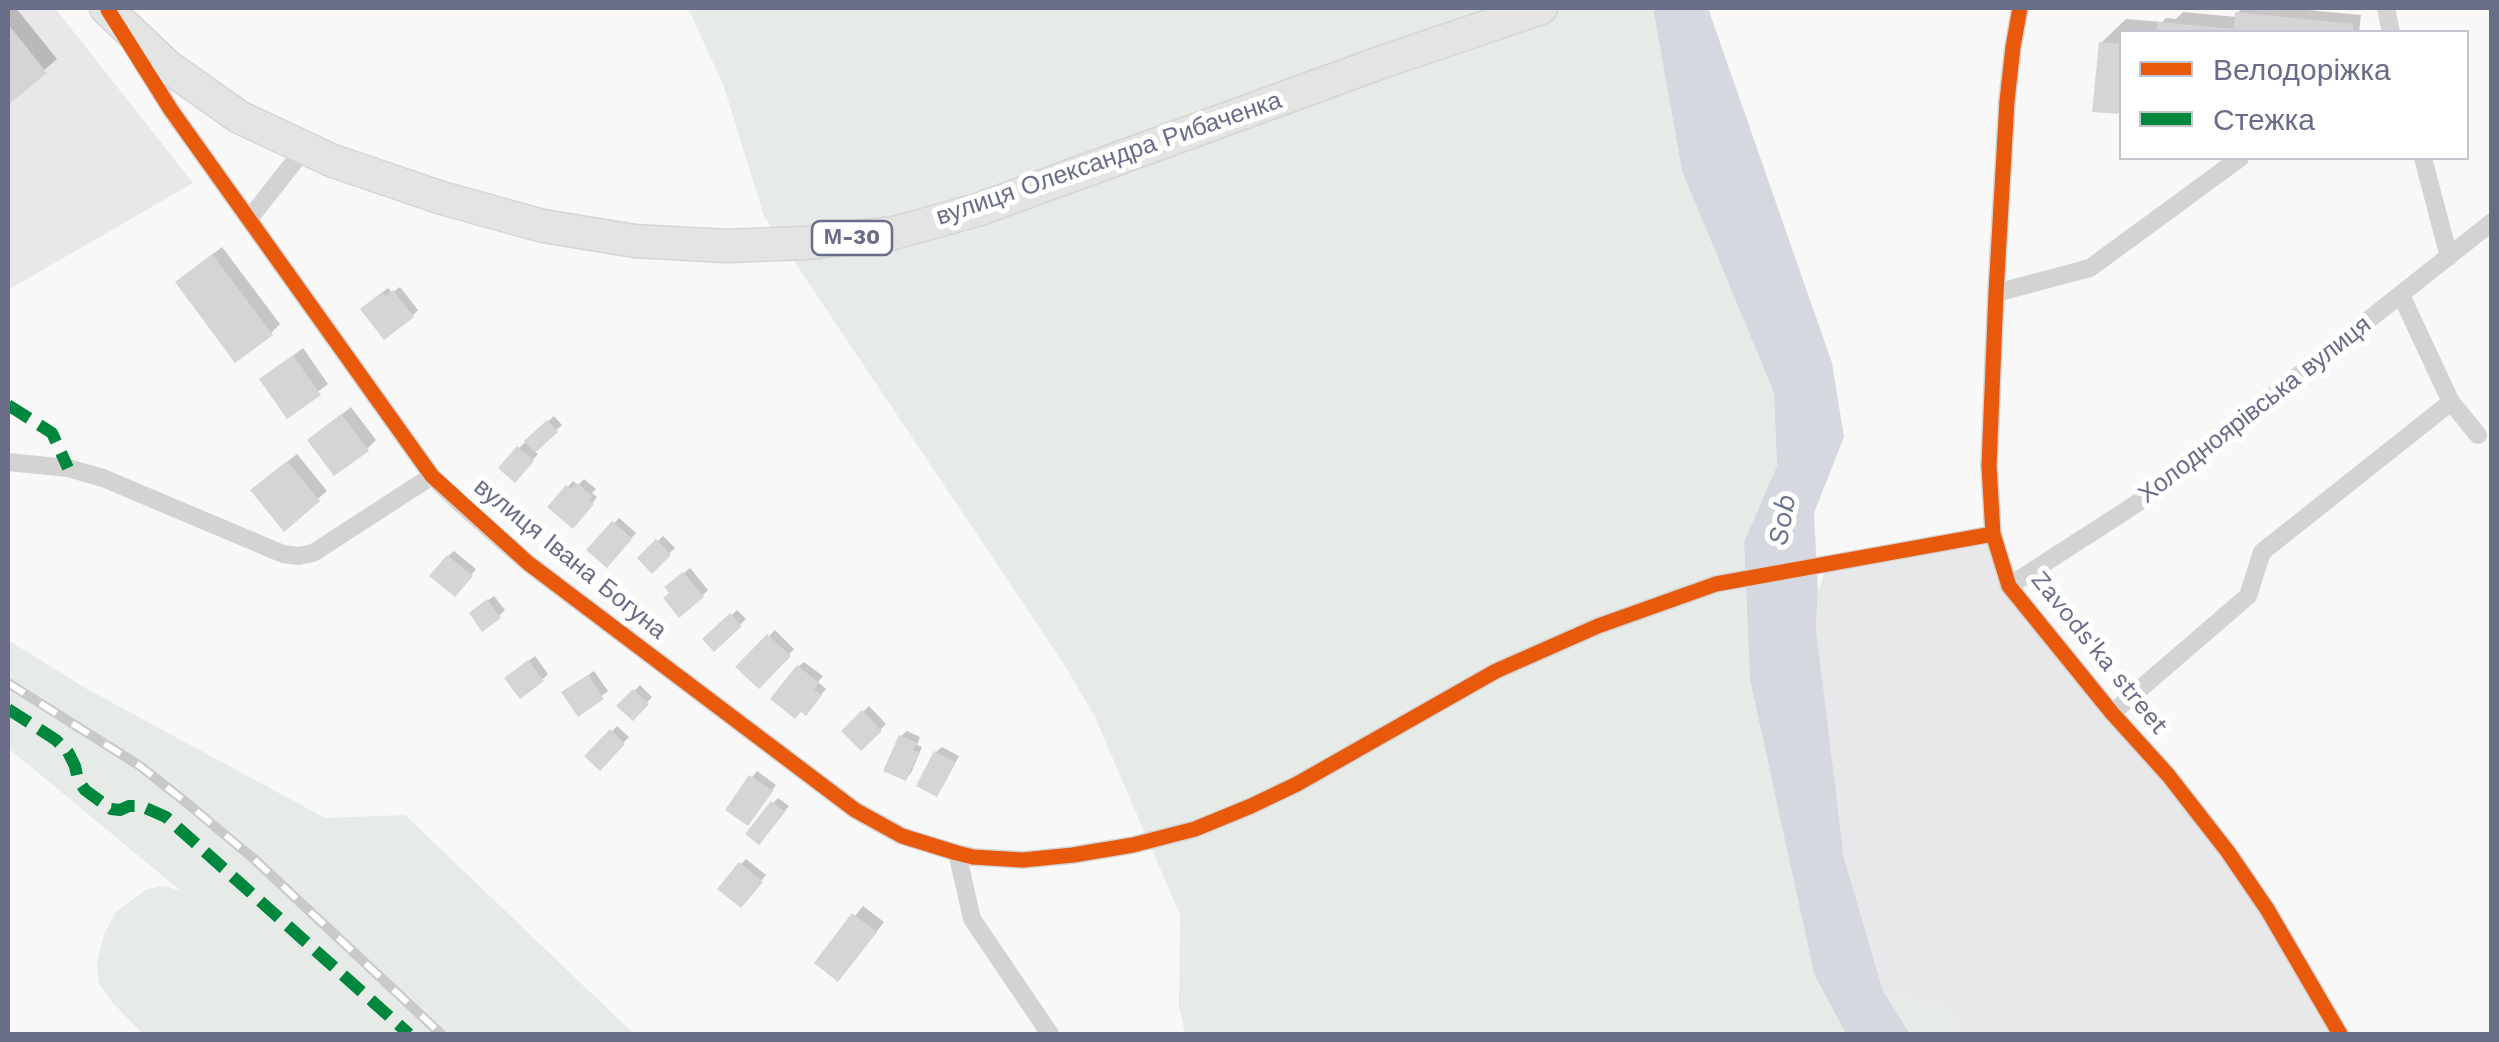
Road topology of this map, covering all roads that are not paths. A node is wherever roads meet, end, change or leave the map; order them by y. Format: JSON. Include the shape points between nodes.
{"nodes":[{"id":1,"x":1541,"y":8,"type":"edge"},
{"id":2,"x":2020,"y":8,"type":"edge"},
{"id":3,"x":107,"y":9,"type":"edge"},
{"id":4,"x":305,"y":148,"type":"junction"},
{"id":5,"x":2237,"y":160,"type":"edge"},
{"id":6,"x":2424,"y":160,"type":"edge"},
{"id":7,"x":249,"y":219,"type":"junction"},
{"id":8,"x":2492,"y":222,"type":"edge"},
{"id":9,"x":2448,"y":257,"type":"junction"},
{"id":10,"x":1996,"y":293,"type":"junction"},
{"id":11,"x":2402,"y":295,"type":"junction"},
{"id":12,"x":2450,"y":402,"type":"junction"},
{"id":13,"x":2478,"y":435,"type":"dead end"},
{"id":14,"x":8,"y":462,"type":"edge"},
{"id":15,"x":432,"y":476,"type":"junction"},
{"id":16,"x":1993,"y":534,"type":"junction"},
{"id":17,"x":2010,"y":586,"type":"junction"},
{"id":18,"x":2112,"y":712,"type":"junction"},
{"id":19,"x":957,"y":852,"type":"junction"},
{"id":20,"x":1050,"y":1034,"type":"edge"},
{"id":21,"x":2340,"y":1034,"type":"edge"}],
"edges":[{"from":1,"to":4,"type":"highway","name":"вулиця Олександра Рибаченка","number":"М-30","via":[[977,210],[894,232],[806,244],[636,241],[542,226]]},
{"from":2,"to":10,"type":"street","name":"Zavods'ka street","via":[[2007,102]]},
{"from":3,"to":4,"type":"highway","name":"вулиця Олександра Рибаченка","number":"М-30","via":[[168,66],[239,117]]},
{"from":3,"to":7,"type":"street","name":"вулиця Івана Богуна"},
{"from":4,"to":7,"type":"street"},
{"from":5,"to":10,"type":"street","via":[[2090,268]]},
{"from":6,"to":9,"type":"street"},
{"from":7,"to":15,"type":"street","name":"вулиця Івана Богуна"},
{"from":8,"to":9,"type":"street","name":"Холодноярівська вулиця"},
{"from":9,"to":11,"type":"street","name":"Холодноярівська вулиця"},
{"from":10,"to":16,"type":"street","name":"Zavods'ka street"},
{"from":11,"to":12,"type":"street"},
{"from":11,"to":17,"type":"street","name":"Холодноярівська вулиця","via":[[2136,504]]},
{"from":12,"to":13,"type":"street"},
{"from":12,"to":18,"type":"street","via":[[2262,552],[2248,596]]},
{"from":14,"to":15,"type":"street","via":[[103,478],[299,556]]},
{"from":15,"to":19,"type":"street","name":"вулиця Івана Богуна","via":[[528,564],[855,810],[902,836]]},
{"from":16,"to":17,"type":"street","name":"Zavods'ka street"},
{"from":16,"to":19,"type":"street","name":"вулиця Івана Богуна","via":[[1716,584],[1598,626],[1496,672],[1296,784],[1195,829],[1023,860]]},
{"from":17,"to":18,"type":"street","name":"Zavods'ka street"},
{"from":18,"to":21,"type":"street","name":"Zavods'ka street","via":[[2228,852]]},
{"from":19,"to":20,"type":"street","via":[[972,920]]}]}
